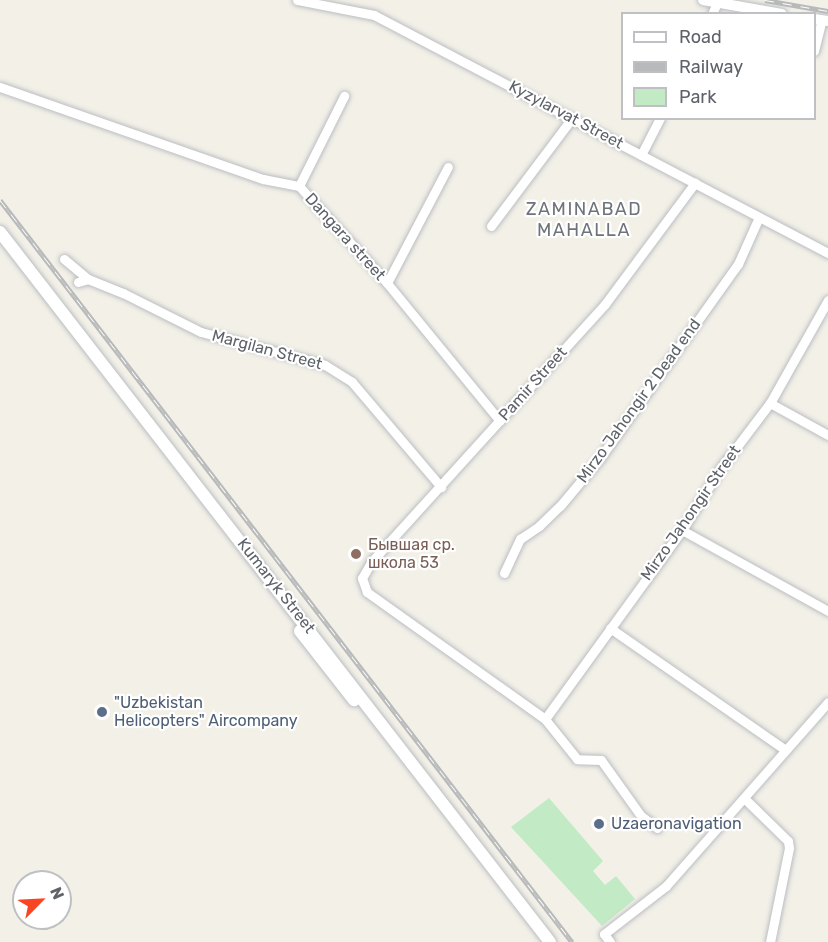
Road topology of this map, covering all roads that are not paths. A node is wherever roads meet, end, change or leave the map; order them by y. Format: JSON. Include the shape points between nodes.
{"nodes":[{"id":1,"x":297,"y":0,"type":"edge"},
{"id":2,"x":703,"y":0,"type":"edge"},
{"id":3,"x":717,"y":3,"type":"junction"},
{"id":4,"x":713,"y":12,"type":"edge"},
{"id":5,"x":770,"y":12,"type":"edge"},
{"id":6,"x":821,"y":20,"type":"edge"},
{"id":7,"x":816,"y":42,"type":"edge"},
{"id":8,"x":0,"y":87,"type":"edge"},
{"id":9,"x":344,"y":96,"type":"dead end"},
{"id":10,"x":572,"y":118,"type":"junction"},
{"id":11,"x":659,"y":120,"type":"edge"},
{"id":12,"x":641,"y":155,"type":"junction"},
{"id":13,"x":448,"y":167,"type":"dead end"},
{"id":14,"x":695,"y":183,"type":"junction"},
{"id":15,"x":299,"y":186,"type":"junction"},
{"id":16,"x":759,"y":217,"type":"junction"},
{"id":17,"x":490,"y":226,"type":"dead end"},
{"id":18,"x":0,"y":232,"type":"edge"},
{"id":19,"x":0,"y":243,"type":"edge"},
{"id":20,"x":828,"y":253,"type":"edge"},
{"id":21,"x":64,"y":259,"type":"dead end"},
{"id":22,"x":88,"y":279,"type":"junction"},
{"id":23,"x":78,"y":282,"type":"dead end"},
{"id":24,"x":387,"y":283,"type":"junction"},
{"id":25,"x":828,"y":300,"type":"edge"},
{"id":26,"x":770,"y":403,"type":"junction"},
{"id":27,"x":500,"y":421,"type":"junction"},
{"id":28,"x":828,"y":435,"type":"edge"},
{"id":29,"x":441,"y":487,"type":"junction"},
{"id":30,"x":682,"y":530,"type":"junction"},
{"id":31,"x":504,"y":573,"type":"dead end"},
{"id":32,"x":828,"y":611,"type":"edge"},
{"id":33,"x":610,"y":628,"type":"junction"},
{"id":34,"x":828,"y":702,"type":"edge"},
{"id":35,"x":545,"y":720,"type":"junction"},
{"id":36,"x":784,"y":749,"type":"junction"},
{"id":37,"x":744,"y":799,"type":"junction"},
{"id":38,"x":657,"y":828,"type":"dead end"},
{"id":39,"x":607,"y":938,"type":"edge"},
{"id":40,"x":542,"y":942,"type":"edge"},
{"id":41,"x":550,"y":942,"type":"edge"},
{"id":42,"x":770,"y":942,"type":"edge"}],
"edges":[{"from":1,"to":10,"type":"street","name":"Kyzylarvat Street","via":[[374,15]]},
{"from":2,"to":3,"type":"street"},
{"from":3,"to":4,"type":"street"},
{"from":3,"to":5,"type":"street"},
{"from":6,"to":7,"type":"street"},
{"from":8,"to":15,"type":"street","name":"Dangara street","via":[[263,179]]},
{"from":9,"to":15,"type":"street"},
{"from":10,"to":12,"type":"street","name":"Kyzylarvat Street"},
{"from":10,"to":17,"type":"street"},
{"from":11,"to":12,"type":"street"},
{"from":12,"to":14,"type":"street","name":"Kyzylarvat Street"},
{"from":13,"to":24,"type":"street"},
{"from":14,"to":16,"type":"street","name":"Kyzylarvat Street"},
{"from":14,"to":27,"type":"street","name":"Pamir Street","via":[[605,304]]},
{"from":15,"to":24,"type":"street","name":"Dangara street"},
{"from":16,"to":20,"type":"street","name":"Kyzylarvat Street"},
{"from":16,"to":31,"type":"street","name":"Mirzo Jahongir 2 Dead end","via":[[738,264],[600,458],[560,506],[520,539]]},
{"from":18,"to":41,"type":"main road","name":"Kumaryk Street"},
{"from":19,"to":40,"type":"main road","name":"Kumaryk Street"},
{"from":21,"to":22,"type":"street","name":"Margilan Street"},
{"from":22,"to":23,"type":"street"},
{"from":22,"to":29,"type":"street","name":"Margilan Street","via":[[123,292],[201,332],[325,365],[352,382]]},
{"from":24,"to":27,"type":"street","name":"Dangara street"},
{"from":25,"to":26,"type":"street","name":"Mirzo Jahongir Street"},
{"from":26,"to":28,"type":"street"},
{"from":26,"to":30,"type":"street","name":"Mirzo Jahongir Street"},
{"from":27,"to":29,"type":"street","name":"Pamir Street"},
{"from":29,"to":35,"type":"street","name":"Pamir Street","via":[[372,561],[362,578],[367,592]]},
{"from":30,"to":32,"type":"street"},
{"from":30,"to":33,"type":"street","name":"Mirzo Jahongir Street"},
{"from":33,"to":35,"type":"street","name":"Mirzo Jahongir Street"},
{"from":33,"to":36,"type":"street"},
{"from":34,"to":36,"type":"street"},
{"from":35,"to":38,"type":"street","via":[[577,759],[601,760],[641,816]]},
{"from":36,"to":37,"type":"street"},
{"from":37,"to":39,"type":"street","via":[[666,886]]},
{"from":37,"to":42,"type":"street","via":[[788,841]]}]}
